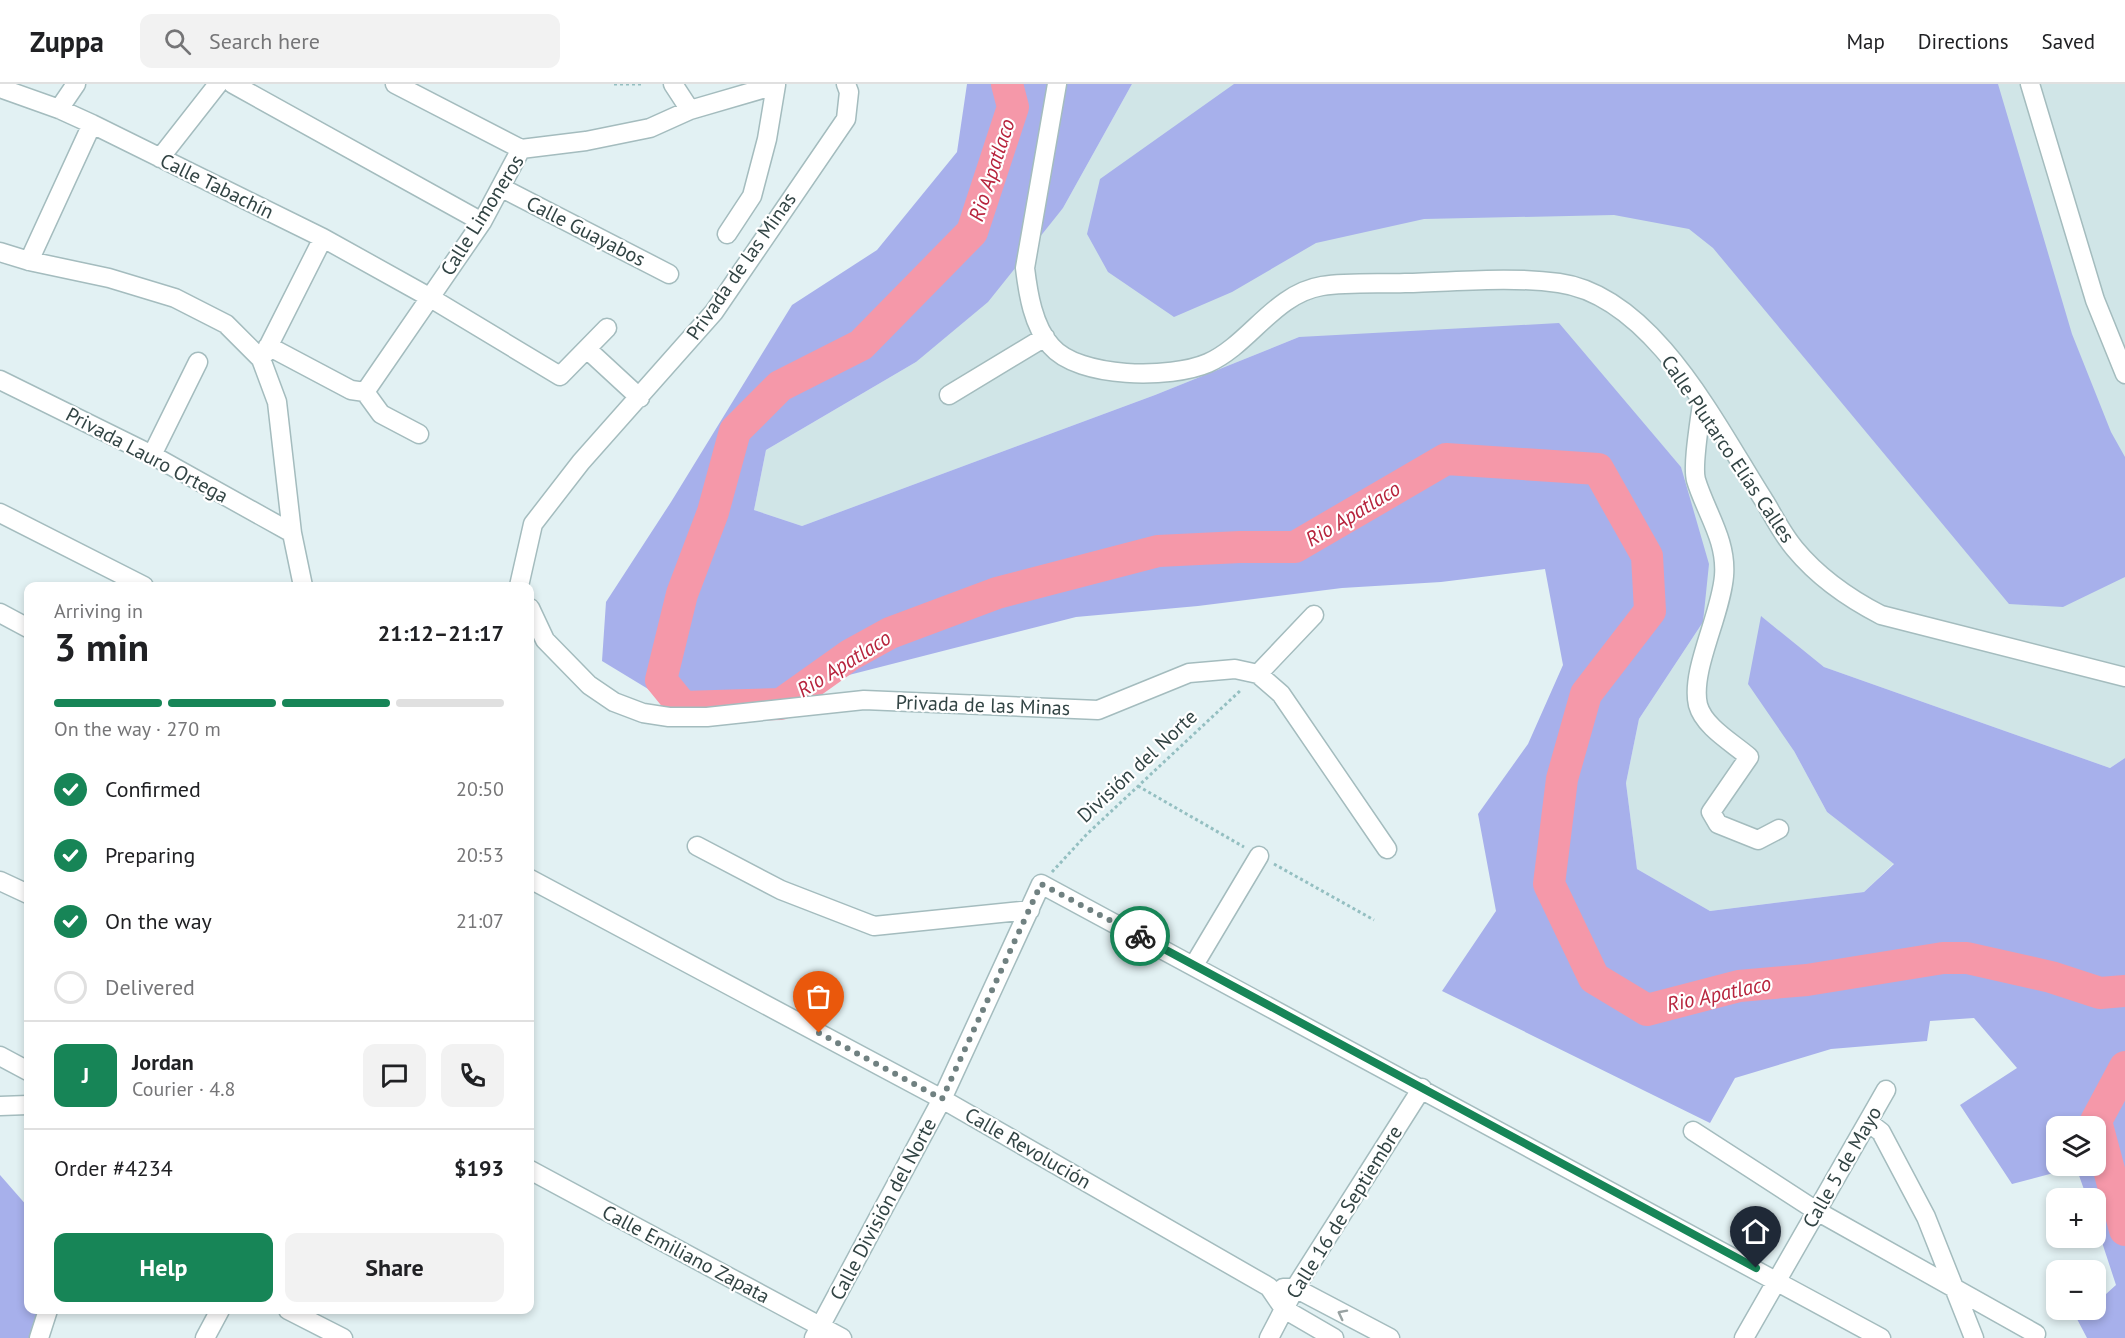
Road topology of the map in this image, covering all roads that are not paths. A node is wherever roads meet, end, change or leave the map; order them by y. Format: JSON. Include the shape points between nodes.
{"nodes":[{"id":1,"x":76,"y":84,"type":"edge"},
{"id":2,"x":218,"y":84,"type":"edge"},
{"id":3,"x":233,"y":84,"type":"edge"},
{"id":4,"x":395,"y":84,"type":"edge"},
{"id":5,"x":673,"y":84,"type":"edge"},
{"id":6,"x":846,"y":84,"type":"edge"},
{"id":7,"x":1057,"y":84,"type":"edge"},
{"id":8,"x":2030,"y":84,"type":"edge"},
{"id":9,"x":776,"y":85,"type":"edge"},
{"id":10,"x":0,"y":88,"type":"edge"},
{"id":11,"x":59,"y":109,"type":"junction"},
{"id":12,"x":690,"y":110,"type":"junction"},
{"id":13,"x":92,"y":124,"type":"junction"},
{"id":14,"x":520,"y":149,"type":"junction"},
{"id":15,"x":160,"y":158,"type":"junction"},
{"id":16,"x":502,"y":188,"type":"junction"},
{"id":17,"x":482,"y":222,"type":"junction"},
{"id":18,"x":727,"y":234,"type":"dead end"},
{"id":19,"x":322,"y":238,"type":"junction"},
{"id":20,"x":0,"y":252,"type":"edge"},
{"id":21,"x":29,"y":261,"type":"junction"},
{"id":22,"x":669,"y":274,"type":"dead end"},
{"id":23,"x":429,"y":297,"type":"junction"},
{"id":24,"x":607,"y":328,"type":"dead end"},
{"id":25,"x":1045,"y":337,"type":"junction"},
{"id":26,"x":588,"y":350,"type":"junction"},
{"id":27,"x":265,"y":353,"type":"junction"},
{"id":28,"x":198,"y":362,"type":"dead end"},
{"id":29,"x":2125,"y":374,"type":"edge"},
{"id":30,"x":0,"y":380,"type":"edge"},
{"id":31,"x":371,"y":386,"type":"junction"},
{"id":32,"x":949,"y":395,"type":"dead end"},
{"id":33,"x":640,"y":398,"type":"junction"},
{"id":34,"x":1702,"y":403,"type":"junction"},
{"id":35,"x":419,"y":434,"type":"dead end"},
{"id":36,"x":152,"y":455,"type":"junction"},
{"id":37,"x":0,"y":513,"type":"edge"},
{"id":38,"x":292,"y":533,"type":"junction"},
{"id":39,"x":136,"y":582,"type":"edge"},
{"id":40,"x":302,"y":582,"type":"edge"},
{"id":41,"x":520,"y":582,"type":"edge"},
{"id":42,"x":0,"y":613,"type":"edge"},
{"id":43,"x":1314,"y":615,"type":"dead end"},
{"id":44,"x":534,"y":617,"type":"edge"},
{"id":45,"x":24,"y":626,"type":"edge"},
{"id":46,"x":1258,"y":674,"type":"junction"},
{"id":47,"x":2125,"y":677,"type":"edge"},
{"id":48,"x":1779,"y":829,"type":"dead end"},
{"id":49,"x":697,"y":846,"type":"dead end"},
{"id":50,"x":1387,"y":849,"type":"dead end"},
{"id":51,"x":1259,"y":856,"type":"dead end"},
{"id":52,"x":0,"y":881,"type":"edge"},
{"id":53,"x":534,"y":881,"type":"edge"},
{"id":54,"x":24,"y":892,"type":"edge"},
{"id":55,"x":1030,"y":910,"type":"junction"},
{"id":56,"x":1194,"y":965,"type":"junction"},
{"id":57,"x":0,"y":1056,"type":"edge"},
{"id":58,"x":24,"y":1069,"type":"edge"},
{"id":59,"x":1422,"y":1088,"type":"junction"},
{"id":60,"x":1886,"y":1090,"type":"dead end"},
{"id":61,"x":942,"y":1099,"type":"junction"},
{"id":62,"x":24,"y":1105,"type":"edge"},
{"id":63,"x":0,"y":1106,"type":"edge"},
{"id":64,"x":1868,"y":1122,"type":"junction"},
{"id":65,"x":1693,"y":1131,"type":"dead end"},
{"id":66,"x":534,"y":1172,"type":"edge"},
{"id":67,"x":1815,"y":1210,"type":"junction"},
{"id":68,"x":1776,"y":1280,"type":"junction"},
{"id":69,"x":1269,"y":1287,"type":"junction"},
{"id":70,"x":1295,"y":1288,"type":"junction"},
{"id":71,"x":1957,"y":1292,"type":"junction"},
{"id":72,"x":1284,"y":1308,"type":"junction"},
{"id":73,"x":47,"y":1314,"type":"edge"},
{"id":74,"x":218,"y":1314,"type":"edge"},
{"id":75,"x":296,"y":1314,"type":"edge"},
{"id":76,"x":817,"y":1332,"type":"edge"},
{"id":77,"x":2036,"y":1334,"type":"dead end"},
{"id":78,"x":39,"y":1338,"type":"edge"},
{"id":79,"x":205,"y":1338,"type":"edge"},
{"id":80,"x":343,"y":1338,"type":"edge"},
{"id":81,"x":842,"y":1338,"type":"edge"},
{"id":82,"x":1269,"y":1338,"type":"edge"},
{"id":83,"x":1334,"y":1338,"type":"edge"},
{"id":84,"x":1390,"y":1338,"type":"edge"},
{"id":85,"x":1744,"y":1338,"type":"edge"},
{"id":86,"x":1881,"y":1338,"type":"edge"},
{"id":87,"x":1974,"y":1338,"type":"edge"}],
"edges":[{"from":1,"to":11,"type":"street"},
{"from":2,"to":15,"type":"street"},
{"from":3,"to":17,"type":"street"},
{"from":4,"to":14,"type":"street"},
{"from":5,"to":12,"type":"street"},
{"from":6,"to":33,"type":"street","name":"Privada de las Minas","via":[[846,119],[714,312]]},
{"from":7,"to":25,"type":"street","name":"Calle Plutarco Elías Calles","via":[[1025,268],[1029,298]]},
{"from":8,"to":29,"type":"street","via":[[2095,300]]},
{"from":9,"to":12,"type":"street","name":"Calle Limoneros"},
{"from":9,"to":18,"type":"street","via":[[752,196]]},
{"from":10,"to":11,"type":"street","name":"Calle Tabachín"},
{"from":11,"to":13,"type":"street","name":"Calle Tabachín"},
{"from":12,"to":14,"type":"street","name":"Calle Limoneros","via":[[650,128]]},
{"from":13,"to":15,"type":"street","name":"Calle Tabachín"},
{"from":13,"to":21,"type":"street"},
{"from":14,"to":16,"type":"street","name":"Calle Limoneros"},
{"from":15,"to":19,"type":"street","name":"Calle Tabachín"},
{"from":16,"to":17,"type":"street","name":"Calle Limoneros"},
{"from":16,"to":22,"type":"street","name":"Calle Guayabos"},
{"from":17,"to":23,"type":"street","name":"Calle Limoneros"},
{"from":19,"to":23,"type":"street","name":"Calle Tabachín"},
{"from":19,"to":27,"type":"street"},
{"from":20,"to":21,"type":"street"},
{"from":21,"to":27,"type":"street","via":[[110,278],[175,298],[225,324]]},
{"from":23,"to":26,"type":"street","name":"Calle Tabachín","via":[[560,376]]},
{"from":23,"to":31,"type":"street","name":"Calle Limoneros"},
{"from":24,"to":26,"type":"street"},
{"from":25,"to":32,"type":"street"},
{"from":25,"to":34,"type":"street","name":"Calle Plutarco Elías Calles","via":[[1052,348],[1085,368],[1158,374],[1208,363],[1288,299],[1320,286],[1520,279],[1562,283],[1604,298],[1636,320]]},
{"from":26,"to":33,"type":"street"},
{"from":27,"to":31,"type":"street","via":[[351,390]]},
{"from":27,"to":38,"type":"street","via":[[277,402]]},
{"from":28,"to":36,"type":"street"},
{"from":30,"to":36,"type":"street","name":"Privada Lauro Ortega"},
{"from":31,"to":35,"type":"street","via":[[381,414]]},
{"from":33,"to":41,"type":"street","name":"Privada de las Minas","via":[[581,462],[533,524]]},
{"from":34,"to":47,"type":"street","name":"Calle Plutarco Elías Calles","via":[[1793,547],[1849,598],[1881,615]]},
{"from":34,"to":48,"type":"street","via":[[1695,478],[1721,539],[1724,574],[1719,609],[1696,685],[1697,696],[1709,724],[1749,756],[1711,812],[1718,824],[1758,840]]},
{"from":36,"to":38,"type":"street","name":"Privada Lauro Ortega"},
{"from":37,"to":39,"type":"street"},
{"from":38,"to":40,"type":"street"},
{"from":42,"to":45,"type":"street"},
{"from":43,"to":46,"type":"street"},
{"from":44,"to":46,"type":"street","name":"Privada de las Minas","via":[[545,640],[589,685],[614,702],[669,717],[707,717],[864,700],[1098,710],[1189,673],[1235,669]]},
{"from":46,"to":50,"type":"street","via":[[1281,694]]},
{"from":49,"to":55,"type":"street","via":[[781,890],[874,926]]},
{"from":51,"to":56,"type":"street"},
{"from":52,"to":54,"type":"street"},
{"from":53,"to":61,"type":"street","name":"Calle Revolución"},
{"from":55,"to":56,"type":"street","name":"Calle División del Norte","via":[[1041,884]]},
{"from":55,"to":61,"type":"street","name":"Calle División del Norte"},
{"from":56,"to":59,"type":"street"},
{"from":57,"to":58,"type":"street"},
{"from":59,"to":68,"type":"street"},
{"from":59,"to":70,"type":"street","name":"Calle 16 de Septiembre"},
{"from":60,"to":64,"type":"street","name":"Calle 5 de Mayo"},
{"from":61,"to":69,"type":"street","name":"Calle Revolución"},
{"from":61,"to":76,"type":"street","name":"Calle División del Norte"},
{"from":62,"to":63,"type":"street"},
{"from":64,"to":67,"type":"street","name":"Calle 5 de Mayo"},
{"from":64,"to":71,"type":"street","via":[[1881,1132],[1926,1217]]},
{"from":65,"to":67,"type":"street"},
{"from":66,"to":76,"type":"street","name":"Calle Emiliano Zapata"},
{"from":67,"to":68,"type":"street","name":"Calle 5 de Mayo"},
{"from":67,"to":71,"type":"street"},
{"from":68,"to":85,"type":"street","name":"Calle 5 de Mayo"},
{"from":68,"to":86,"type":"street"},
{"from":69,"to":70,"type":"street","name":"Calle Revolución"},
{"from":69,"to":72,"type":"street","name":"Calle Revolución"},
{"from":70,"to":72,"type":"street","name":"Calle 16 de Septiembre"},
{"from":84,"to":70,"type":"street","name":"Calle Revolución","one_way":true},
{"from":71,"to":77,"type":"street"},
{"from":71,"to":87,"type":"street"},
{"from":72,"to":82,"type":"street","name":"Calle 16 de Septiembre"},
{"from":72,"to":83,"type":"street","name":"Calle Revolución"},
{"from":73,"to":78,"type":"street"},
{"from":74,"to":79,"type":"street"},
{"from":75,"to":80,"type":"street"},
{"from":76,"to":81,"type":"street","name":"Calle Emiliano Zapata"}]}
